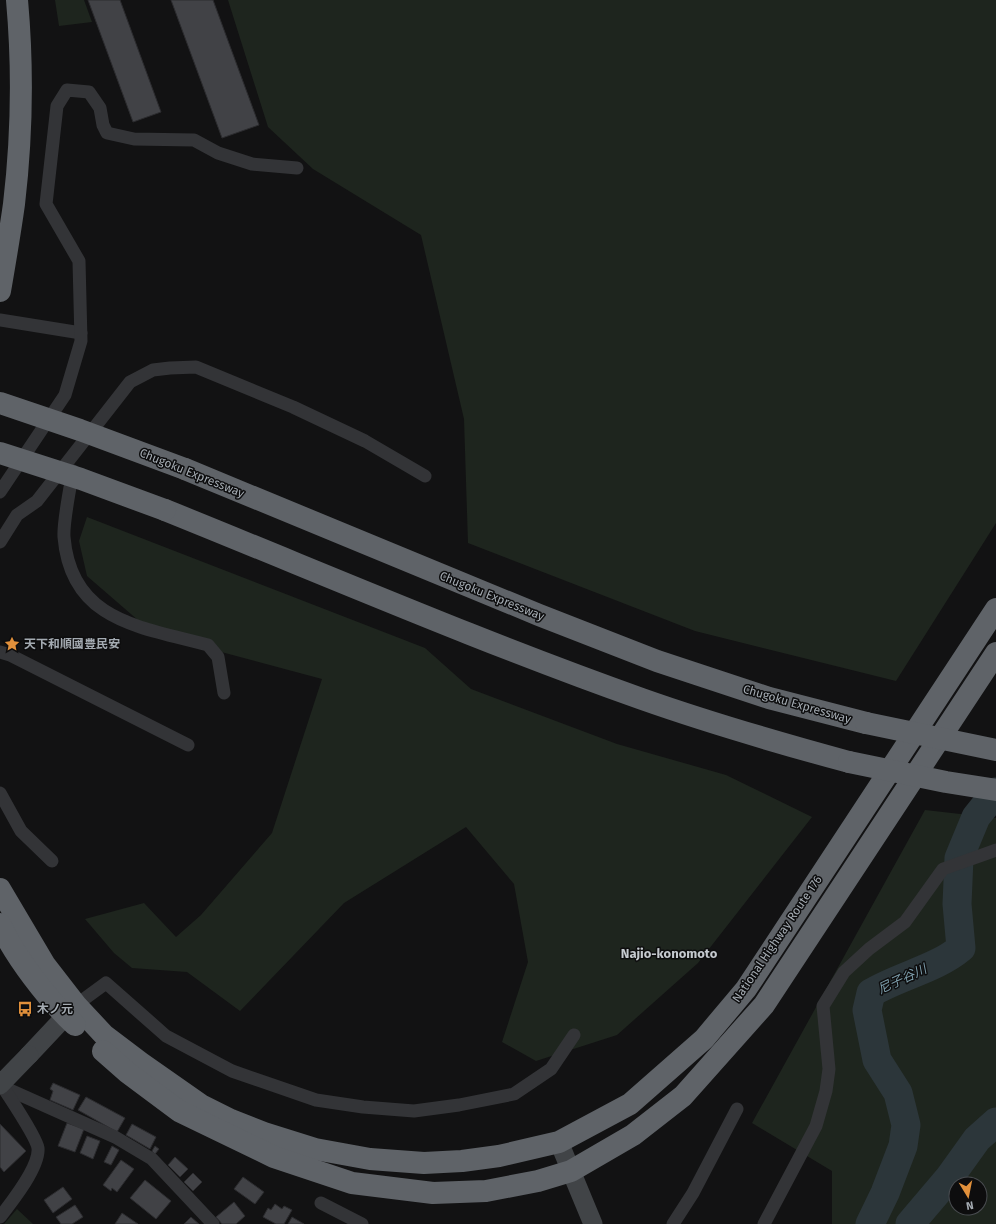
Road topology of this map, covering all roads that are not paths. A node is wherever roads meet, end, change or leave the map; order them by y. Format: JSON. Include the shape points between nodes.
{"nodes":[{"id":1,"x":17,"y":0,"type":"edge"},
{"id":2,"x":297,"y":168,"type":"dead end"},
{"id":3,"x":0,"y":291,"type":"edge"},
{"id":4,"x":0,"y":320,"type":"edge"},
{"id":5,"x":81,"y":333,"type":"junction"},
{"id":6,"x":0,"y":403,"type":"edge"},
{"id":7,"x":76,"y":451,"type":"junction"},
{"id":8,"x":0,"y":453,"type":"edge"},
{"id":9,"x":425,"y":476,"type":"dead end"},
{"id":10,"x":0,"y":492,"type":"edge"},
{"id":11,"x":0,"y":542,"type":"edge"},
{"id":12,"x":996,"y":609,"type":"edge"},
{"id":13,"x":0,"y":652,"type":"edge"},
{"id":14,"x":996,"y":654,"type":"edge"},
{"id":15,"x":224,"y":693,"type":"dead end"},
{"id":16,"x":188,"y":745,"type":"dead end"},
{"id":17,"x":996,"y":750,"type":"edge"},
{"id":18,"x":996,"y":790,"type":"edge"},
{"id":19,"x":0,"y":793,"type":"edge"},
{"id":20,"x":996,"y":850,"type":"edge"},
{"id":21,"x":52,"y":860,"type":"dead end"},
{"id":22,"x":0,"y":889,"type":"edge"},
{"id":23,"x":0,"y":924,"type":"edge"},
{"id":24,"x":71,"y":1010,"type":"junction"},
{"id":25,"x":574,"y":1035,"type":"dead end"},
{"id":26,"x":1,"y":1086,"type":"edge"},
{"id":27,"x":737,"y":1109,"type":"dead end"},
{"id":28,"x":559,"y":1142,"type":"junction"},
{"id":29,"x":571,"y":1171,"type":"junction"},
{"id":30,"x":321,"y":1203,"type":"dead end"},
{"id":31,"x":0,"y":1217,"type":"edge"},
{"id":32,"x":214,"y":1224,"type":"edge"},
{"id":33,"x":362,"y":1224,"type":"edge"},
{"id":34,"x":593,"y":1224,"type":"edge"},
{"id":35,"x":673,"y":1224,"type":"edge"},
{"id":36,"x":764,"y":1224,"type":"edge"}],
"edges":[{"from":1,"to":3,"type":"highway","via":[[21,68],[18,144],[14,203]]},
{"from":2,"to":5,"type":"street","via":[[252,164],[218,153],[194,140],[134,139],[107,133],[100,108],[89,92],[68,90],[57,106],[46,204],[79,261]]},
{"from":4,"to":5,"type":"street"},
{"from":5,"to":10,"type":"street","via":[[65,395]]},
{"from":6,"to":17,"type":"highway","name":"Chugoku Expressway","bridge":true,"via":[[185,469],[657,661],[769,698],[866,724]]},
{"from":7,"to":9,"type":"street","via":[[130,382],[153,370],[196,367],[358,437]]},
{"from":7,"to":11,"type":"street","via":[[37,500],[17,515]]},
{"from":7,"to":15,"type":"street","via":[[64,536],[69,565],[80,587],[96,606],[122,621],[208,645],[218,657]]},
{"from":8,"to":18,"type":"highway","bridge":true,"via":[[165,510],[517,652],[642,699],[750,735],[849,762]]},
{"from":12,"to":28,"type":"highway","name":"National Highway Route 176","via":[[746,989],[704,1039],[630,1104]]},
{"from":13,"to":16,"type":"street"},
{"from":14,"to":29,"type":"highway","name":"National Highway Route 176","via":[[764,1005],[683,1096],[633,1135]]},
{"from":19,"to":21,"type":"street","via":[[21,831]]},
{"from":20,"to":36,"type":"street","via":[[943,869],[905,922],[844,972],[823,1006],[829,1069],[816,1126]]},
{"from":22,"to":24,"type":"highway","name":"National Highway Route 176"},
{"from":23,"to":24,"type":"highway","name":"National Highway Route 176","via":[[29,971]]},
{"from":24,"to":25,"type":"street","via":[[106,983],[166,1036],[232,1071],[316,1100],[414,1111],[514,1094],[551,1069]]},
{"from":24,"to":26,"type":"street","bridge":true},
{"from":24,"to":28,"type":"highway","name":"National Highway Route 176","via":[[201,1105],[264,1133],[316,1149],[370,1159],[424,1163],[499,1156]]},
{"from":24,"to":29,"type":"highway","name":"National Highway Route 176","via":[[128,1073],[180,1111],[274,1157],[323,1174],[352,1183],[433,1193],[486,1191],[538,1181]]},
{"from":26,"to":31,"type":"street","via":[[38,1148],[35,1164]]},
{"from":26,"to":32,"type":"street","via":[[115,1137],[152,1159]]},
{"from":27,"to":35,"type":"street","via":[[693,1193]]},
{"from":28,"to":29,"type":"street"},
{"from":29,"to":34,"type":"street"},
{"from":30,"to":33,"type":"street"}]}
